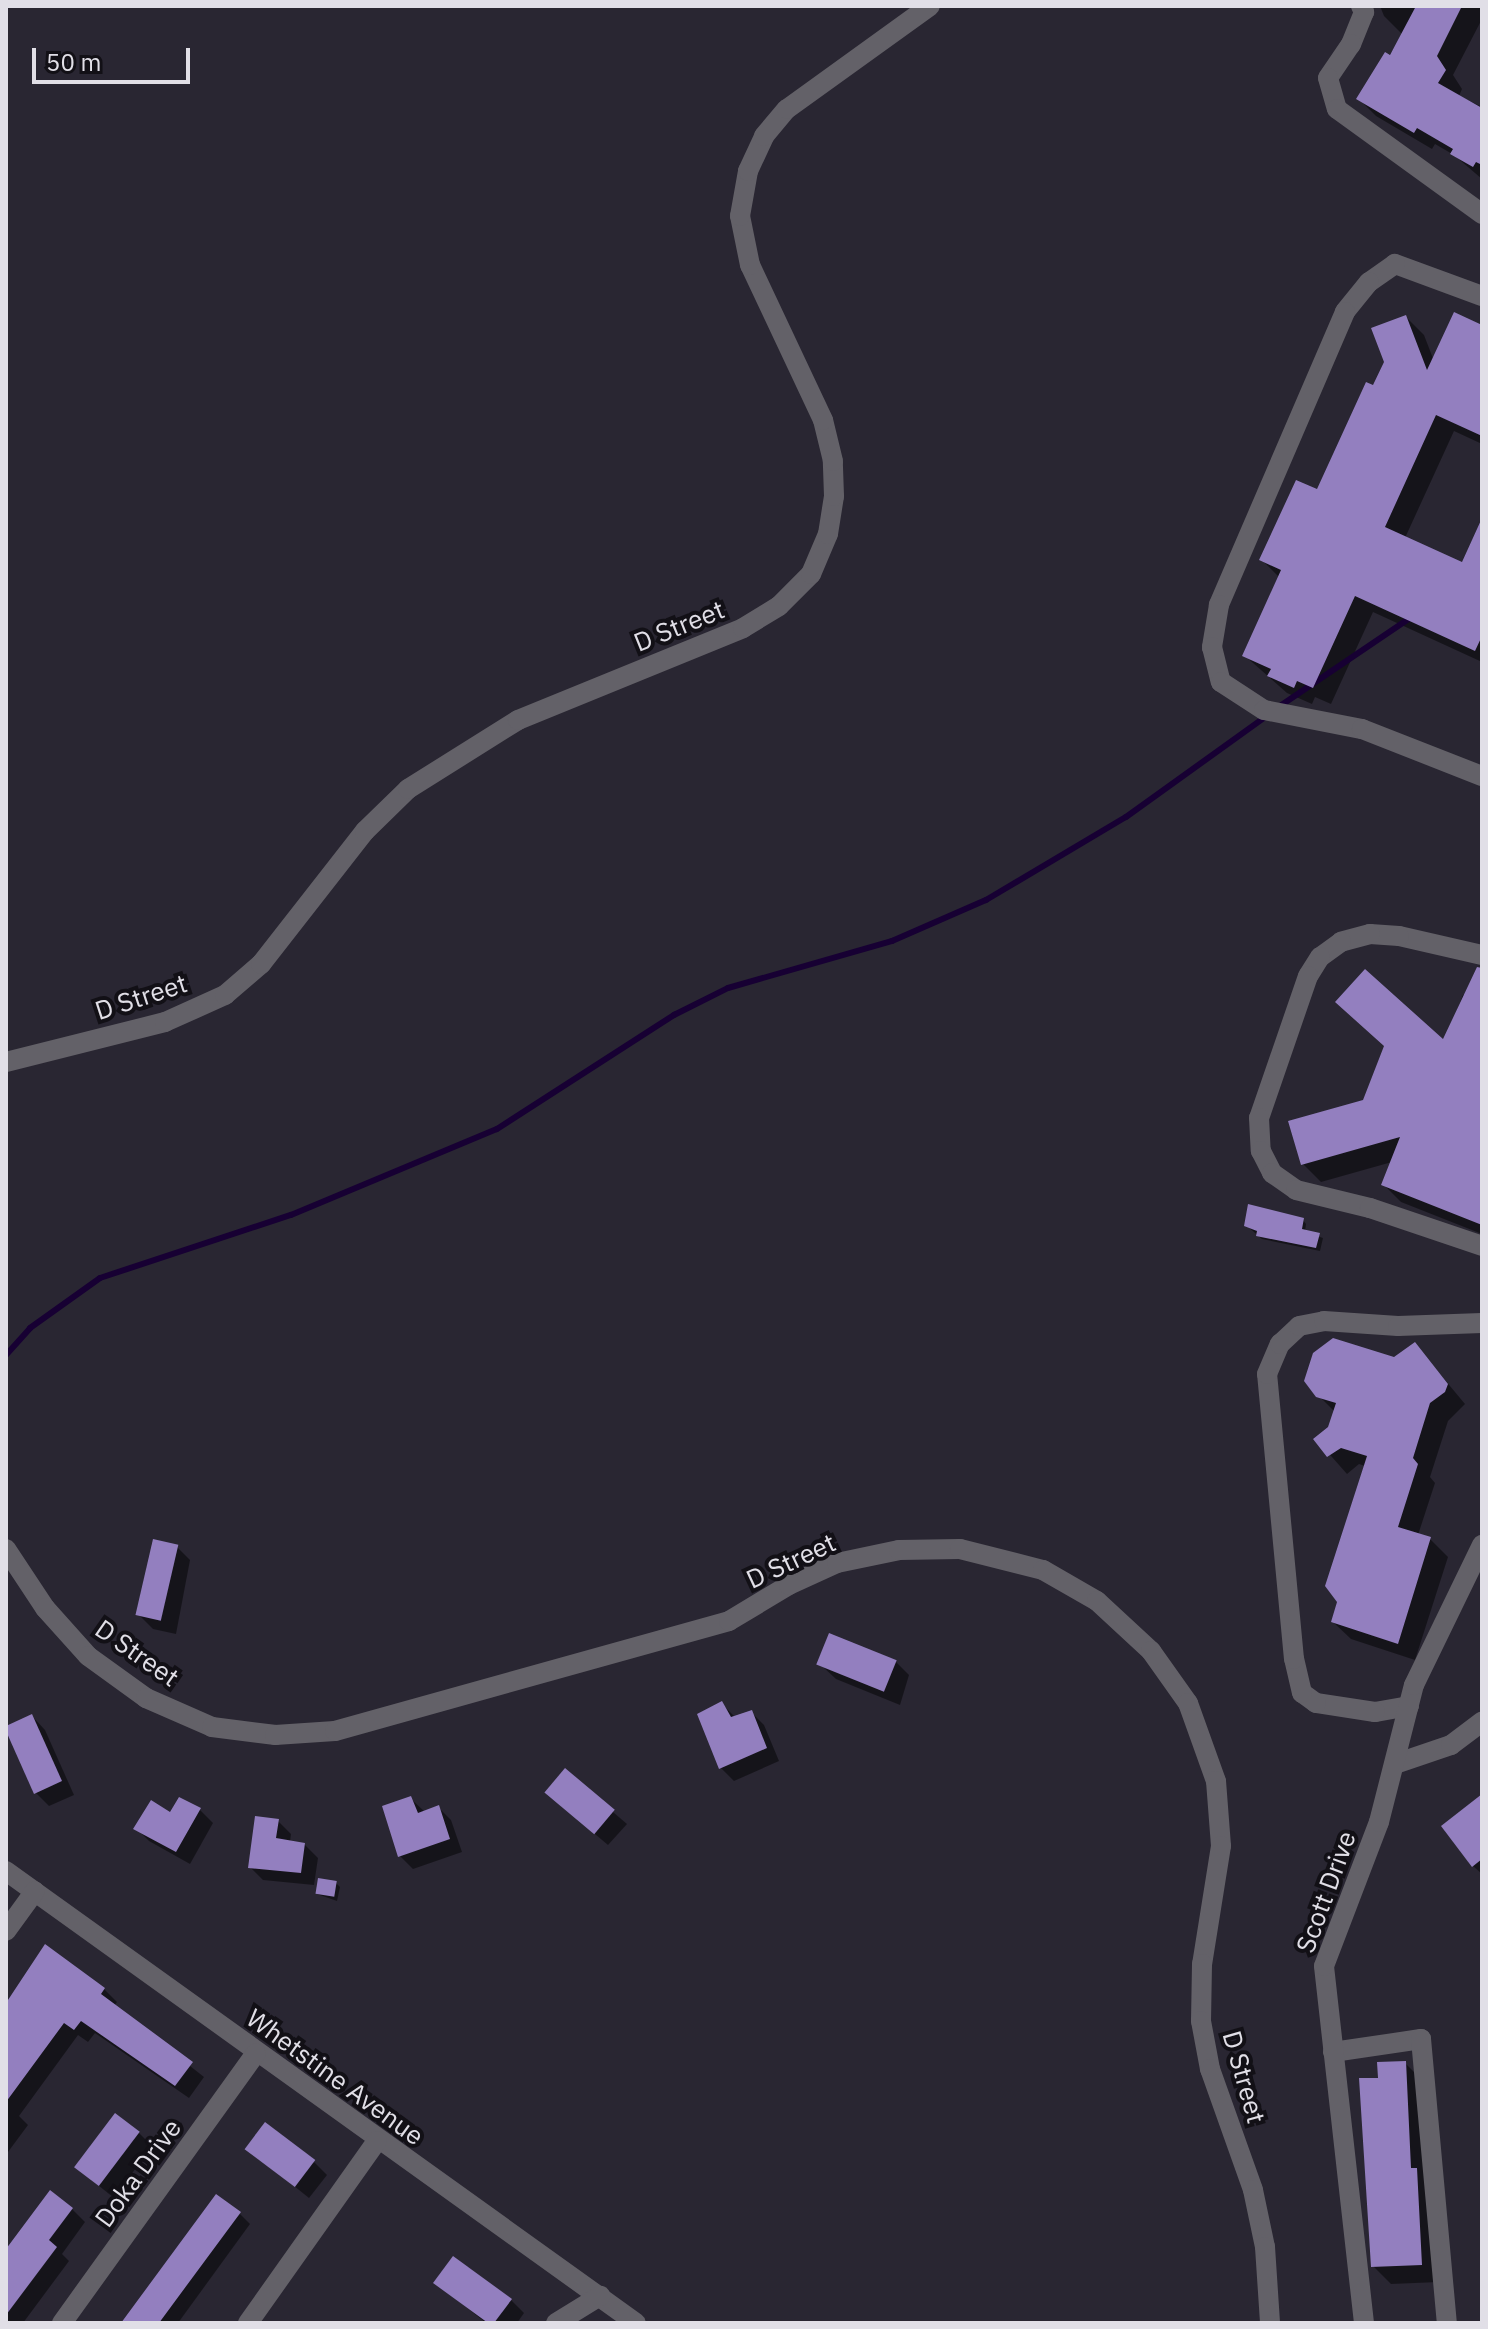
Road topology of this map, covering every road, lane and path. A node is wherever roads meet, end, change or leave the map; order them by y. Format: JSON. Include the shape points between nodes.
{"nodes":[{"id":1,"x":930,"y":6,"type":"edge"},
{"id":2,"x":1361,"y":6,"type":"edge"},
{"id":3,"x":1482,"y":214,"type":"edge"},
{"id":4,"x":1482,"y":296,"type":"edge"},
{"id":5,"x":1482,"y":776,"type":"edge"},
{"id":6,"x":1482,"y":955,"type":"edge"},
{"id":7,"x":6,"y":1062,"type":"edge"},
{"id":8,"x":1482,"y":1246,"type":"edge"},
{"id":9,"x":1482,"y":1323,"type":"edge"},
{"id":10,"x":1482,"y":1545,"type":"edge"},
{"id":11,"x":6,"y":1549,"type":"edge"},
{"id":12,"x":1409,"y":1706,"type":"junction"},
{"id":13,"x":1482,"y":1722,"type":"edge"},
{"id":14,"x":1395,"y":1764,"type":"junction"},
{"id":15,"x":6,"y":1871,"type":"edge"},
{"id":16,"x":35,"y":1891,"type":"junction"},
{"id":17,"x":6,"y":1931,"type":"edge"},
{"id":18,"x":1333,"y":2052,"type":"junction"},
{"id":19,"x":256,"y":2053,"type":"junction"},
{"id":20,"x":377,"y":2141,"type":"junction"},
{"id":21,"x":600,"y":2296,"type":"junction"},
{"id":22,"x":62,"y":2323,"type":"edge"},
{"id":23,"x":248,"y":2323,"type":"edge"},
{"id":24,"x":556,"y":2323,"type":"edge"},
{"id":25,"x":636,"y":2323,"type":"edge"},
{"id":26,"x":1270,"y":2323,"type":"edge"},
{"id":27,"x":1364,"y":2323,"type":"edge"},
{"id":28,"x":1447,"y":2323,"type":"edge"}],
"edges":[{"from":1,"to":7,"type":"street","name":"D Street","via":[[787,109],[764,136],[748,171],[740,216],[750,265],[823,420],[833,461],[828,534],[811,574],[779,606],[743,628],[518,720],[408,789],[365,831],[261,964],[225,995],[165,1022]]},
{"from":2,"to":3,"type":"street","via":[[1364,12],[1351,44],[1328,78],[1337,109]]},
{"from":4,"to":5,"type":"street","via":[[1395,264],[1369,282],[1345,312],[1219,605],[1212,647],[1221,682],[1264,710],[1362,729]]},
{"from":6,"to":8,"type":"street","via":[[1370,934],[1341,942],[1320,957],[1308,976],[1259,1118],[1261,1151],[1272,1173],[1296,1190],[1370,1208]]},
{"from":9,"to":12,"type":"street","via":[[1398,1326],[1324,1321],[1299,1326],[1280,1344],[1267,1374],[1294,1659],[1302,1693],[1316,1703],[1375,1712]]},
{"from":10,"to":12,"type":"street","name":"Scott Drive","via":[[1414,1685]]},
{"from":11,"to":26,"type":"street","name":"D Street","via":[[45,1608],[88,1656],[146,1698],[212,1727],[275,1735],[335,1731],[729,1621],[837,1563],[899,1550],[960,1549],[1043,1570],[1097,1601],[1151,1651],[1188,1703],[1216,1781],[1221,1846],[1202,1964],[1201,2021],[1210,2069],[1253,2190],[1265,2247]]},
{"from":12,"to":14,"type":"street","name":"Scott Drive"},
{"from":13,"to":14,"type":"street","via":[[1451,1745]]},
{"from":14,"to":18,"type":"street","name":"Scott Drive","via":[[1379,1822],[1324,1966]]},
{"from":15,"to":16,"type":"street","name":"Whetstine Avenue"},
{"from":16,"to":17,"type":"street"},
{"from":16,"to":19,"type":"street","name":"Whetstine Avenue"},
{"from":18,"to":27,"type":"street","name":"Scott Drive"},
{"from":18,"to":28,"type":"street","via":[[1421,2039]]},
{"from":19,"to":20,"type":"street","name":"Whetstine Avenue"},
{"from":19,"to":22,"type":"street","name":"Doka Drive"},
{"from":20,"to":21,"type":"street","name":"Whetstine Avenue"},
{"from":20,"to":23,"type":"street"},
{"from":21,"to":24,"type":"street"},
{"from":21,"to":25,"type":"street","name":"Whetstine Avenue"}]}
